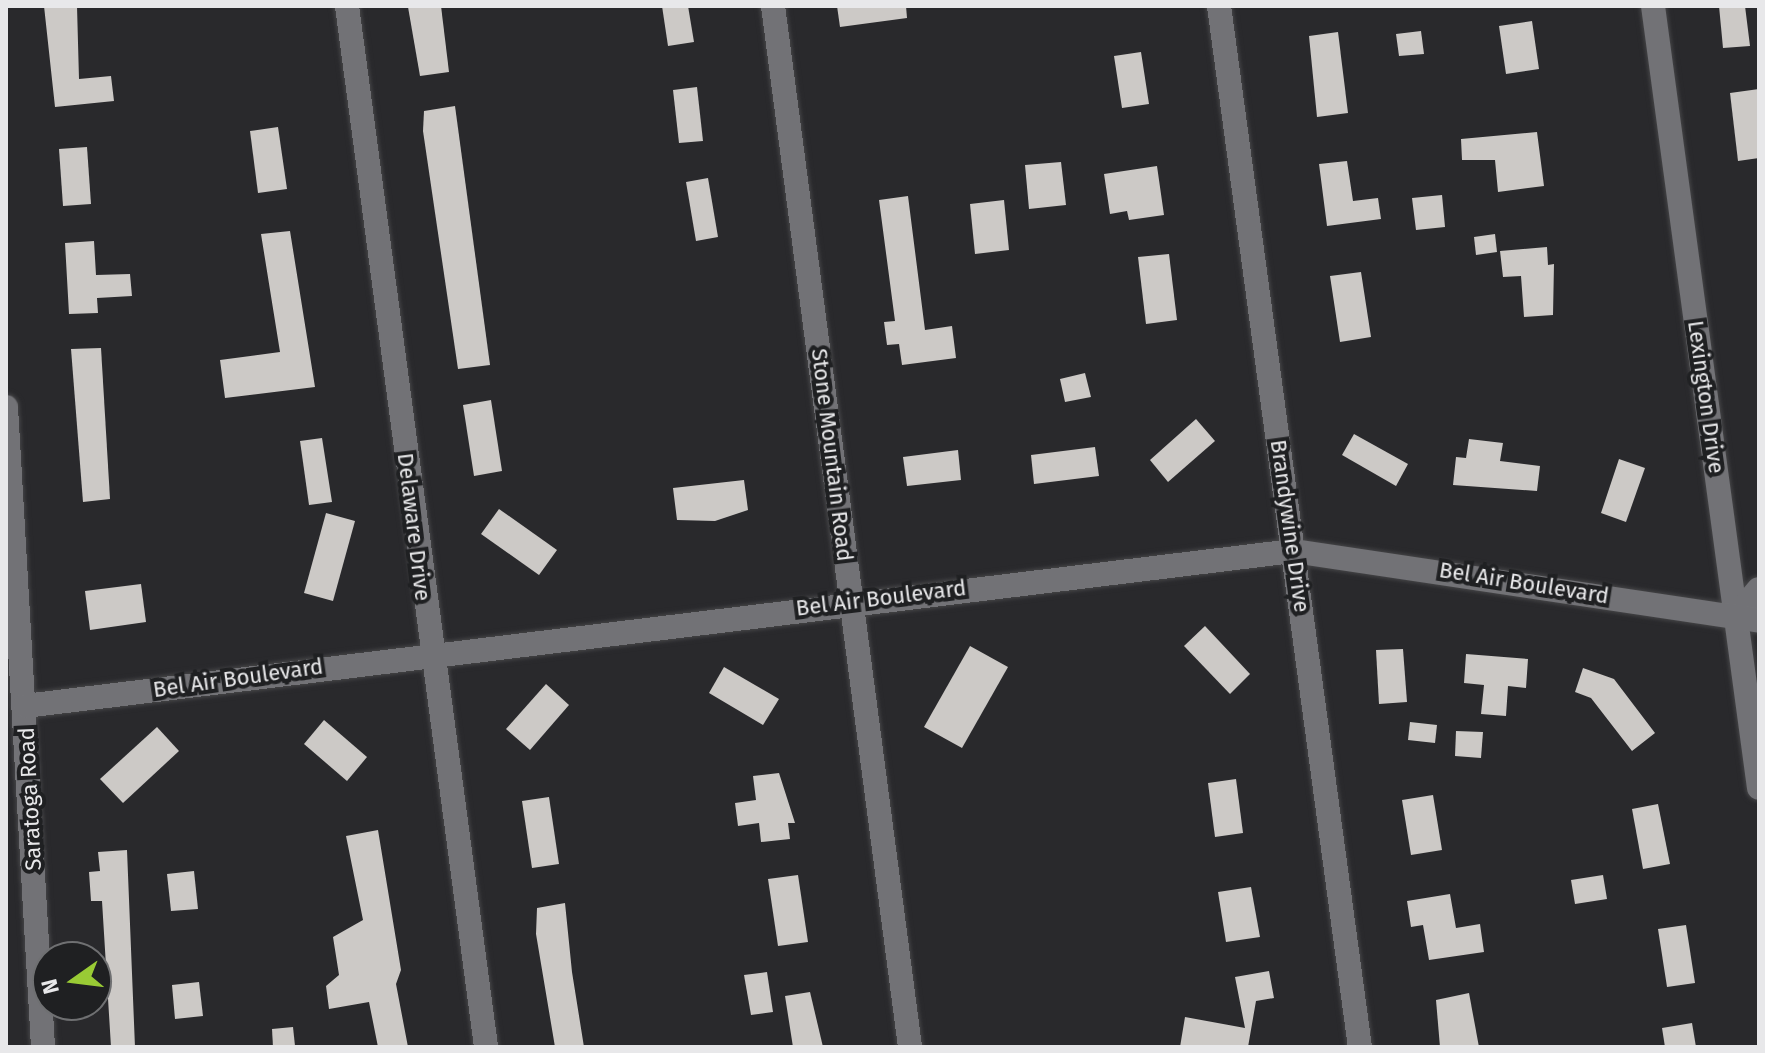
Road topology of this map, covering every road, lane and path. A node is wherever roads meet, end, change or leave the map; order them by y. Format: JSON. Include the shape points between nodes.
{"nodes":[{"id":1,"x":347,"y":6,"type":"edge"},
{"id":2,"x":773,"y":6,"type":"edge"},
{"id":3,"x":1219,"y":6,"type":"edge"},
{"id":4,"x":1653,"y":6,"type":"edge"},
{"id":5,"x":6,"y":407,"type":"edge"},
{"id":6,"x":1293,"y":551,"type":"junction"},
{"id":7,"x":1759,"y":589,"type":"edge"},
{"id":8,"x":851,"y":602,"type":"junction"},
{"id":9,"x":1747,"y":619,"type":"edge"},
{"id":10,"x":430,"y":652,"type":"junction"},
{"id":11,"x":25,"y":706,"type":"junction"},
{"id":12,"x":1759,"y":788,"type":"edge"},
{"id":13,"x":43,"y":1047,"type":"edge"},
{"id":14,"x":486,"y":1047,"type":"edge"},
{"id":15,"x":910,"y":1047,"type":"edge"},
{"id":16,"x":1360,"y":1047,"type":"edge"}],
"edges":[{"from":1,"to":10,"type":"street","name":"Delaware Drive"},
{"from":2,"to":8,"type":"street","name":"Stone Mountain Road"},
{"from":3,"to":6,"type":"street","name":"Brandywine Drive"},
{"from":4,"to":9,"type":"street","name":"Lexington Drive"},
{"from":5,"to":11,"type":"street","name":"Saratoga Road"},
{"from":6,"to":8,"type":"street","name":"Bel Air Boulevard"},
{"from":6,"to":9,"type":"street","name":"Bel Air Boulevard"},
{"from":6,"to":16,"type":"street","name":"Brandywine Drive"},
{"from":7,"to":9,"type":"street"},
{"from":8,"to":10,"type":"street","name":"Bel Air Boulevard"},
{"from":8,"to":15,"type":"street","name":"Stone Mountain Road"},
{"from":9,"to":12,"type":"street","name":"Lexington Drive"},
{"from":10,"to":11,"type":"street","name":"Bel Air Boulevard"},
{"from":10,"to":14,"type":"street","name":"Delaware Drive"},
{"from":11,"to":13,"type":"street","name":"Saratoga Road"}]}
